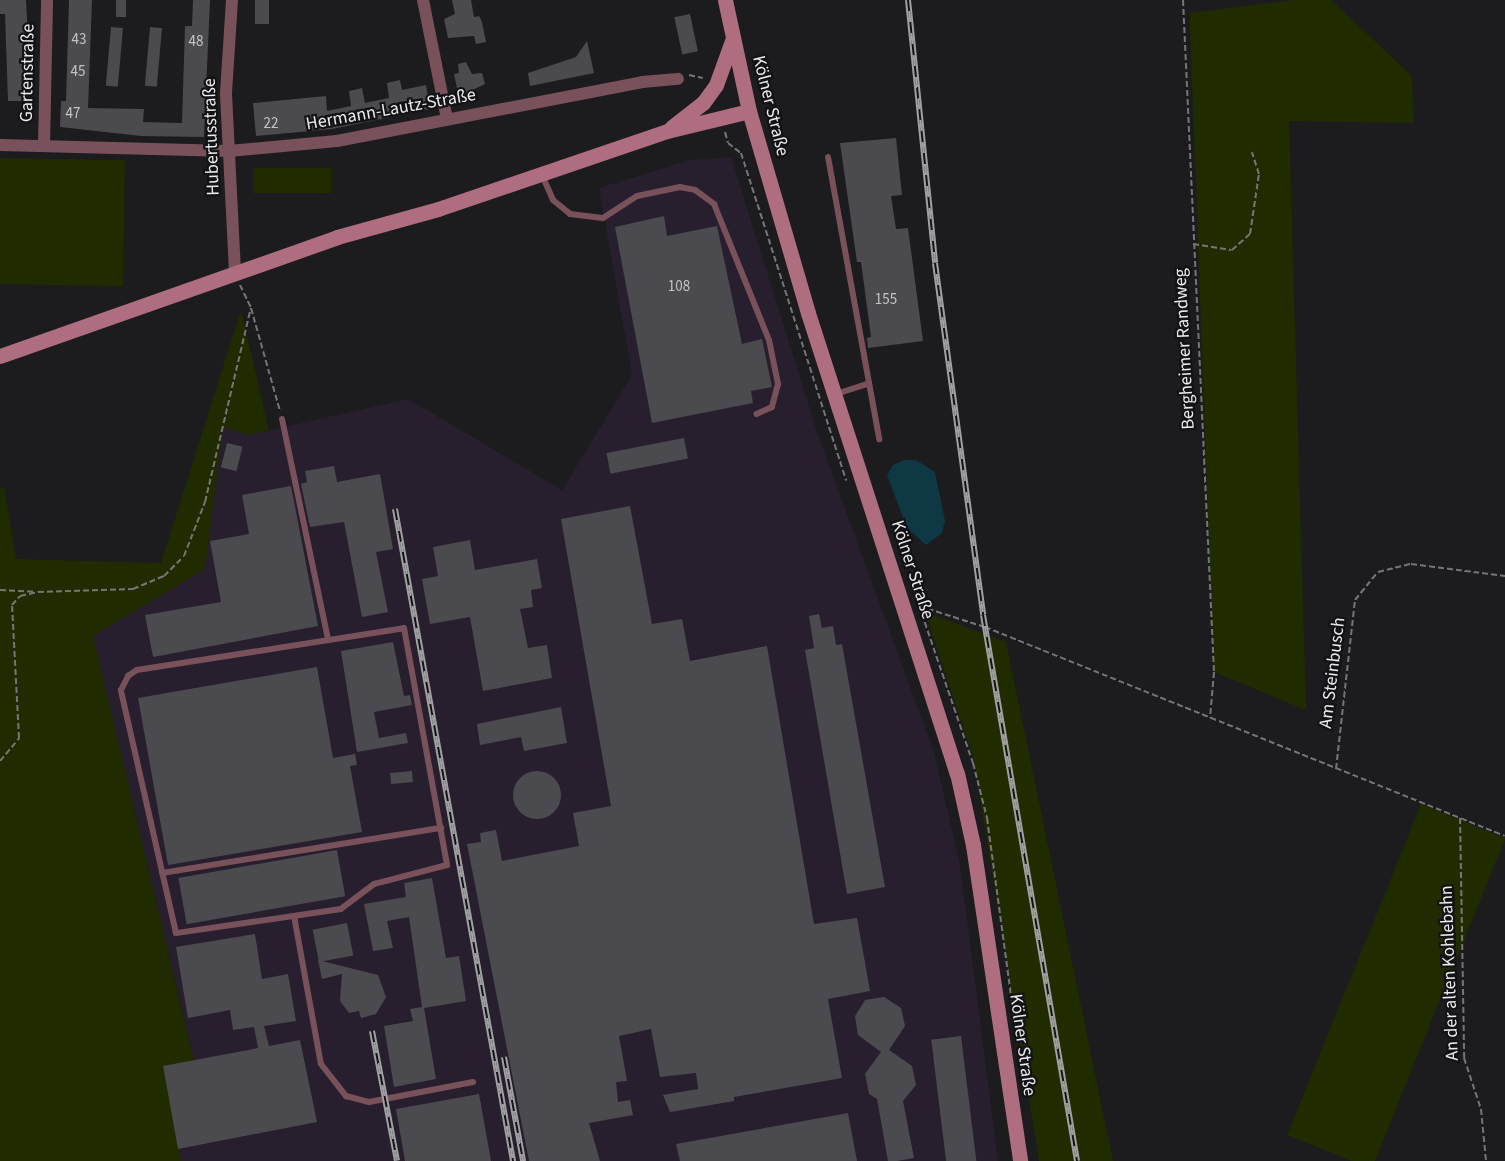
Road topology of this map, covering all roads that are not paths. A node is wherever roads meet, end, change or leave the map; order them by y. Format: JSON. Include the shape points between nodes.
{"nodes":[{"id":1,"x":47,"y":0,"type":"edge"},
{"id":2,"x":232,"y":0,"type":"edge"},
{"id":3,"x":423,"y":0,"type":"edge"},
{"id":4,"x":725,"y":0,"type":"edge"},
{"id":5,"x":733,"y":38,"type":"junction"},
{"id":6,"x":678,"y":79,"type":"dead end"},
{"id":7,"x":749,"y":111,"type":"junction"},
{"id":8,"x":447,"y":119,"type":"junction"},
{"id":9,"x":667,"y":131,"type":"junction"},
{"id":10,"x":0,"y":145,"type":"edge"},
{"id":11,"x":44,"y":146,"type":"junction"},
{"id":12,"x":229,"y":151,"type":"junction"},
{"id":13,"x":828,"y":157,"type":"dead end"},
{"id":14,"x":542,"y":174,"type":"junction"},
{"id":15,"x":235,"y":274,"type":"junction"},
{"id":16,"x":0,"y":356,"type":"edge"},
{"id":17,"x":867,"y":384,"type":"junction"},
{"id":18,"x":833,"y":395,"type":"junction"},
{"id":19,"x":756,"y":414,"type":"dead end"},
{"id":20,"x":282,"y":419,"type":"road end"},
{"id":21,"x":879,"y":440,"type":"dead end"},
{"id":22,"x":328,"y":640,"type":"junction"},
{"id":23,"x":441,"y":828,"type":"junction"},
{"id":24,"x":162,"y":873,"type":"junction"},
{"id":25,"x":294,"y":916,"type":"junction"},
{"id":26,"x":473,"y":1082,"type":"dead end"},
{"id":27,"x":1020,"y":1161,"type":"edge"}],
"edges":[{"from":1,"to":11,"type":"street","name":"Gartenstraße"},
{"from":2,"to":12,"type":"street","name":"Hubertusstraße","via":[[226,94]]},
{"from":3,"to":8,"type":"street"},
{"from":4,"to":5,"type":"main road","name":"Kölner Straße"},
{"from":5,"to":7,"type":"main road","name":"Kölner Straße"},
{"from":5,"to":9,"type":"main road","via":[[716,85],[703,103]]},
{"from":6,"to":8,"type":"street","name":"Hermann-Lautz-Straße","via":[[642,82]]},
{"from":7,"to":9,"type":"main road"},
{"from":7,"to":18,"type":"main road","name":"Kölner Straße"},
{"from":8,"to":12,"type":"street","name":"Hermann-Lautz-Straße","via":[[337,141]]},
{"from":9,"to":14,"type":"main road"},
{"from":10,"to":11,"type":"street","name":"Hermann-Lautz-Straße"},
{"from":11,"to":12,"type":"street","name":"Hermann-Lautz-Straße"},
{"from":12,"to":15,"type":"street","name":"Hubertusstraße"},
{"from":13,"to":17,"type":"lane"},
{"from":14,"to":15,"type":"main road"},
{"from":14,"to":19,"type":"lane","via":[[553,200],[570,214],[603,218],[637,196],[680,187],[695,190],[714,204],[769,340],[778,384],[772,406]]},
{"from":15,"to":16,"type":"main road"},
{"from":17,"to":18,"type":"lane"},
{"from":17,"to":21,"type":"lane"},
{"from":18,"to":27,"type":"main road","name":"Kölner Straße","via":[[957,773],[973,845]]},
{"from":20,"to":22,"type":"lane"},
{"from":22,"to":23,"type":"lane","via":[[404,628]]},
{"from":22,"to":24,"type":"lane","via":[[137,670],[128,676],[121,690]]},
{"from":23,"to":24,"type":"lane"},
{"from":23,"to":25,"type":"lane","via":[[447,865],[374,884],[341,909]]},
{"from":24,"to":25,"type":"lane","via":[[176,933]]},
{"from":25,"to":26,"type":"lane","via":[[321,1064],[346,1096],[369,1102]]}]}
